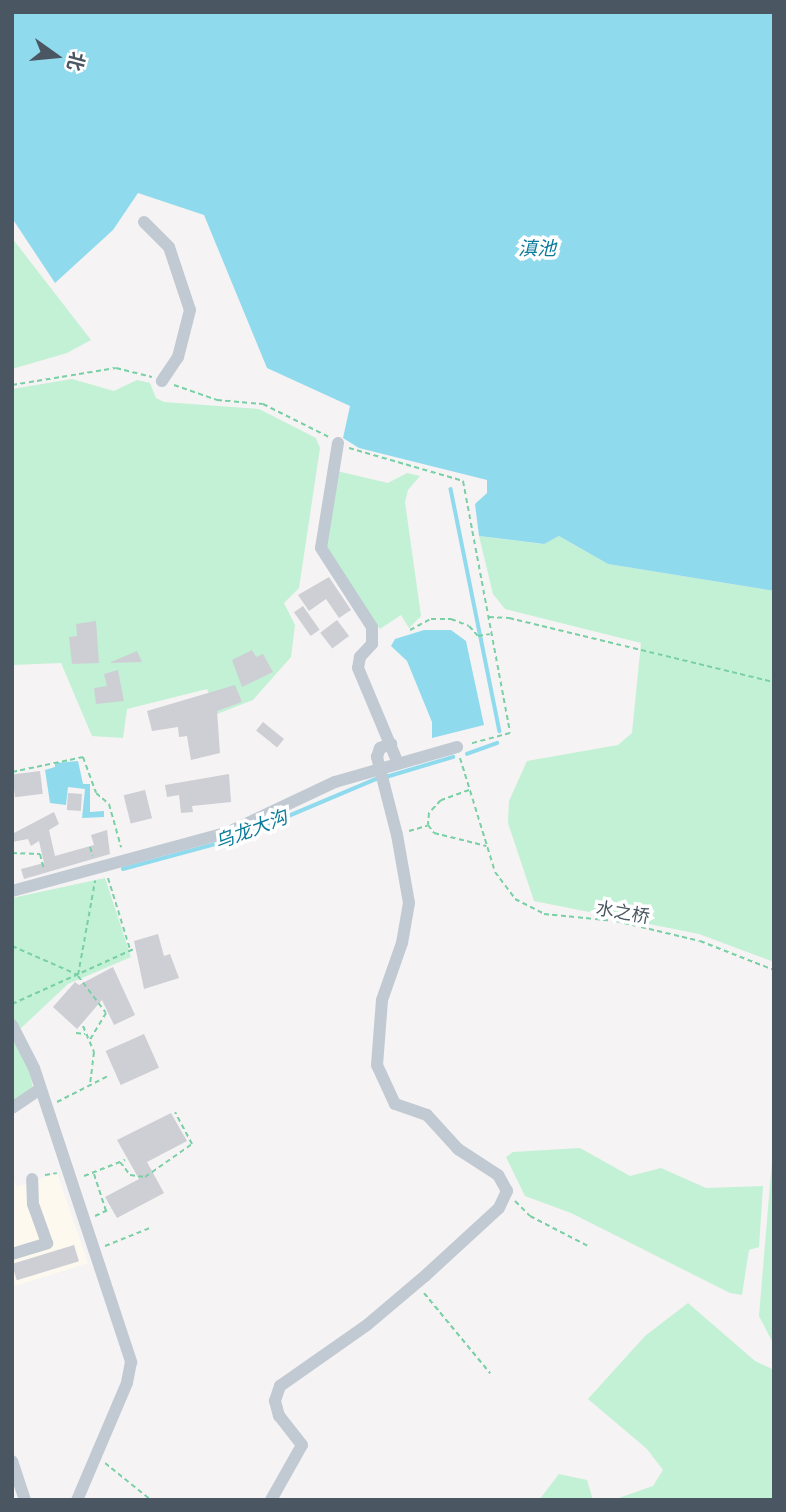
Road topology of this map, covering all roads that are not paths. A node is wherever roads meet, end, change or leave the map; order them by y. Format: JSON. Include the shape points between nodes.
{"nodes":[{"id":1,"x":144,"y":222,"type":"dead end"},
{"id":2,"x":162,"y":381,"type":"road end"},
{"id":3,"x":338,"y":443,"type":"road end"},
{"id":4,"x":391,"y":744,"type":"junction"},
{"id":5,"x":457,"y":747,"type":"road end"},
{"id":6,"x":398,"y":763,"type":"junction"},
{"id":7,"x":379,"y":769,"type":"junction"},
{"id":8,"x":12,"y":891,"type":"edge"},
{"id":9,"x":12,"y":1025,"type":"edge"},
{"id":10,"x":40,"y":1089,"type":"junction"},
{"id":11,"x":12,"y":1108,"type":"edge"},
{"id":12,"x":32,"y":1179,"type":"dead end"},
{"id":13,"x":12,"y":1254,"type":"edge"},
{"id":14,"x":12,"y":1461,"type":"edge"},
{"id":15,"x":25,"y":1500,"type":"edge"},
{"id":16,"x":77,"y":1500,"type":"edge"},
{"id":17,"x":271,"y":1500,"type":"edge"}],
"edges":[{"from":1,"to":2,"type":"street","via":[[169,247],[190,310],[178,357]]},
{"from":3,"to":4,"type":"street","via":[[321,548],[372,627],[372,644],[360,657],[358,668]]},
{"from":4,"to":6,"type":"street"},
{"from":4,"to":7,"type":"street","via":[[377,753]]},
{"from":5,"to":6,"type":"street"},
{"from":6,"to":7,"type":"street"},
{"from":7,"to":8,"type":"street","via":[[335,782],[229,832],[127,860],[103,873]]},
{"from":7,"to":17,"type":"street","via":[[409,903],[402,943],[382,1000],[377,1065],[395,1104],[427,1115],[458,1149],[488,1166],[504,1184],[506,1196],[499,1208],[416,1284],[280,1386],[275,1401],[279,1416],[302,1445]]},
{"from":9,"to":10,"type":"street"},
{"from":10,"to":11,"type":"street"},
{"from":10,"to":16,"type":"street","via":[[131,1362],[127,1383]]},
{"from":12,"to":13,"type":"street","via":[[33,1204],[47,1243]]},
{"from":14,"to":15,"type":"street"}]}
